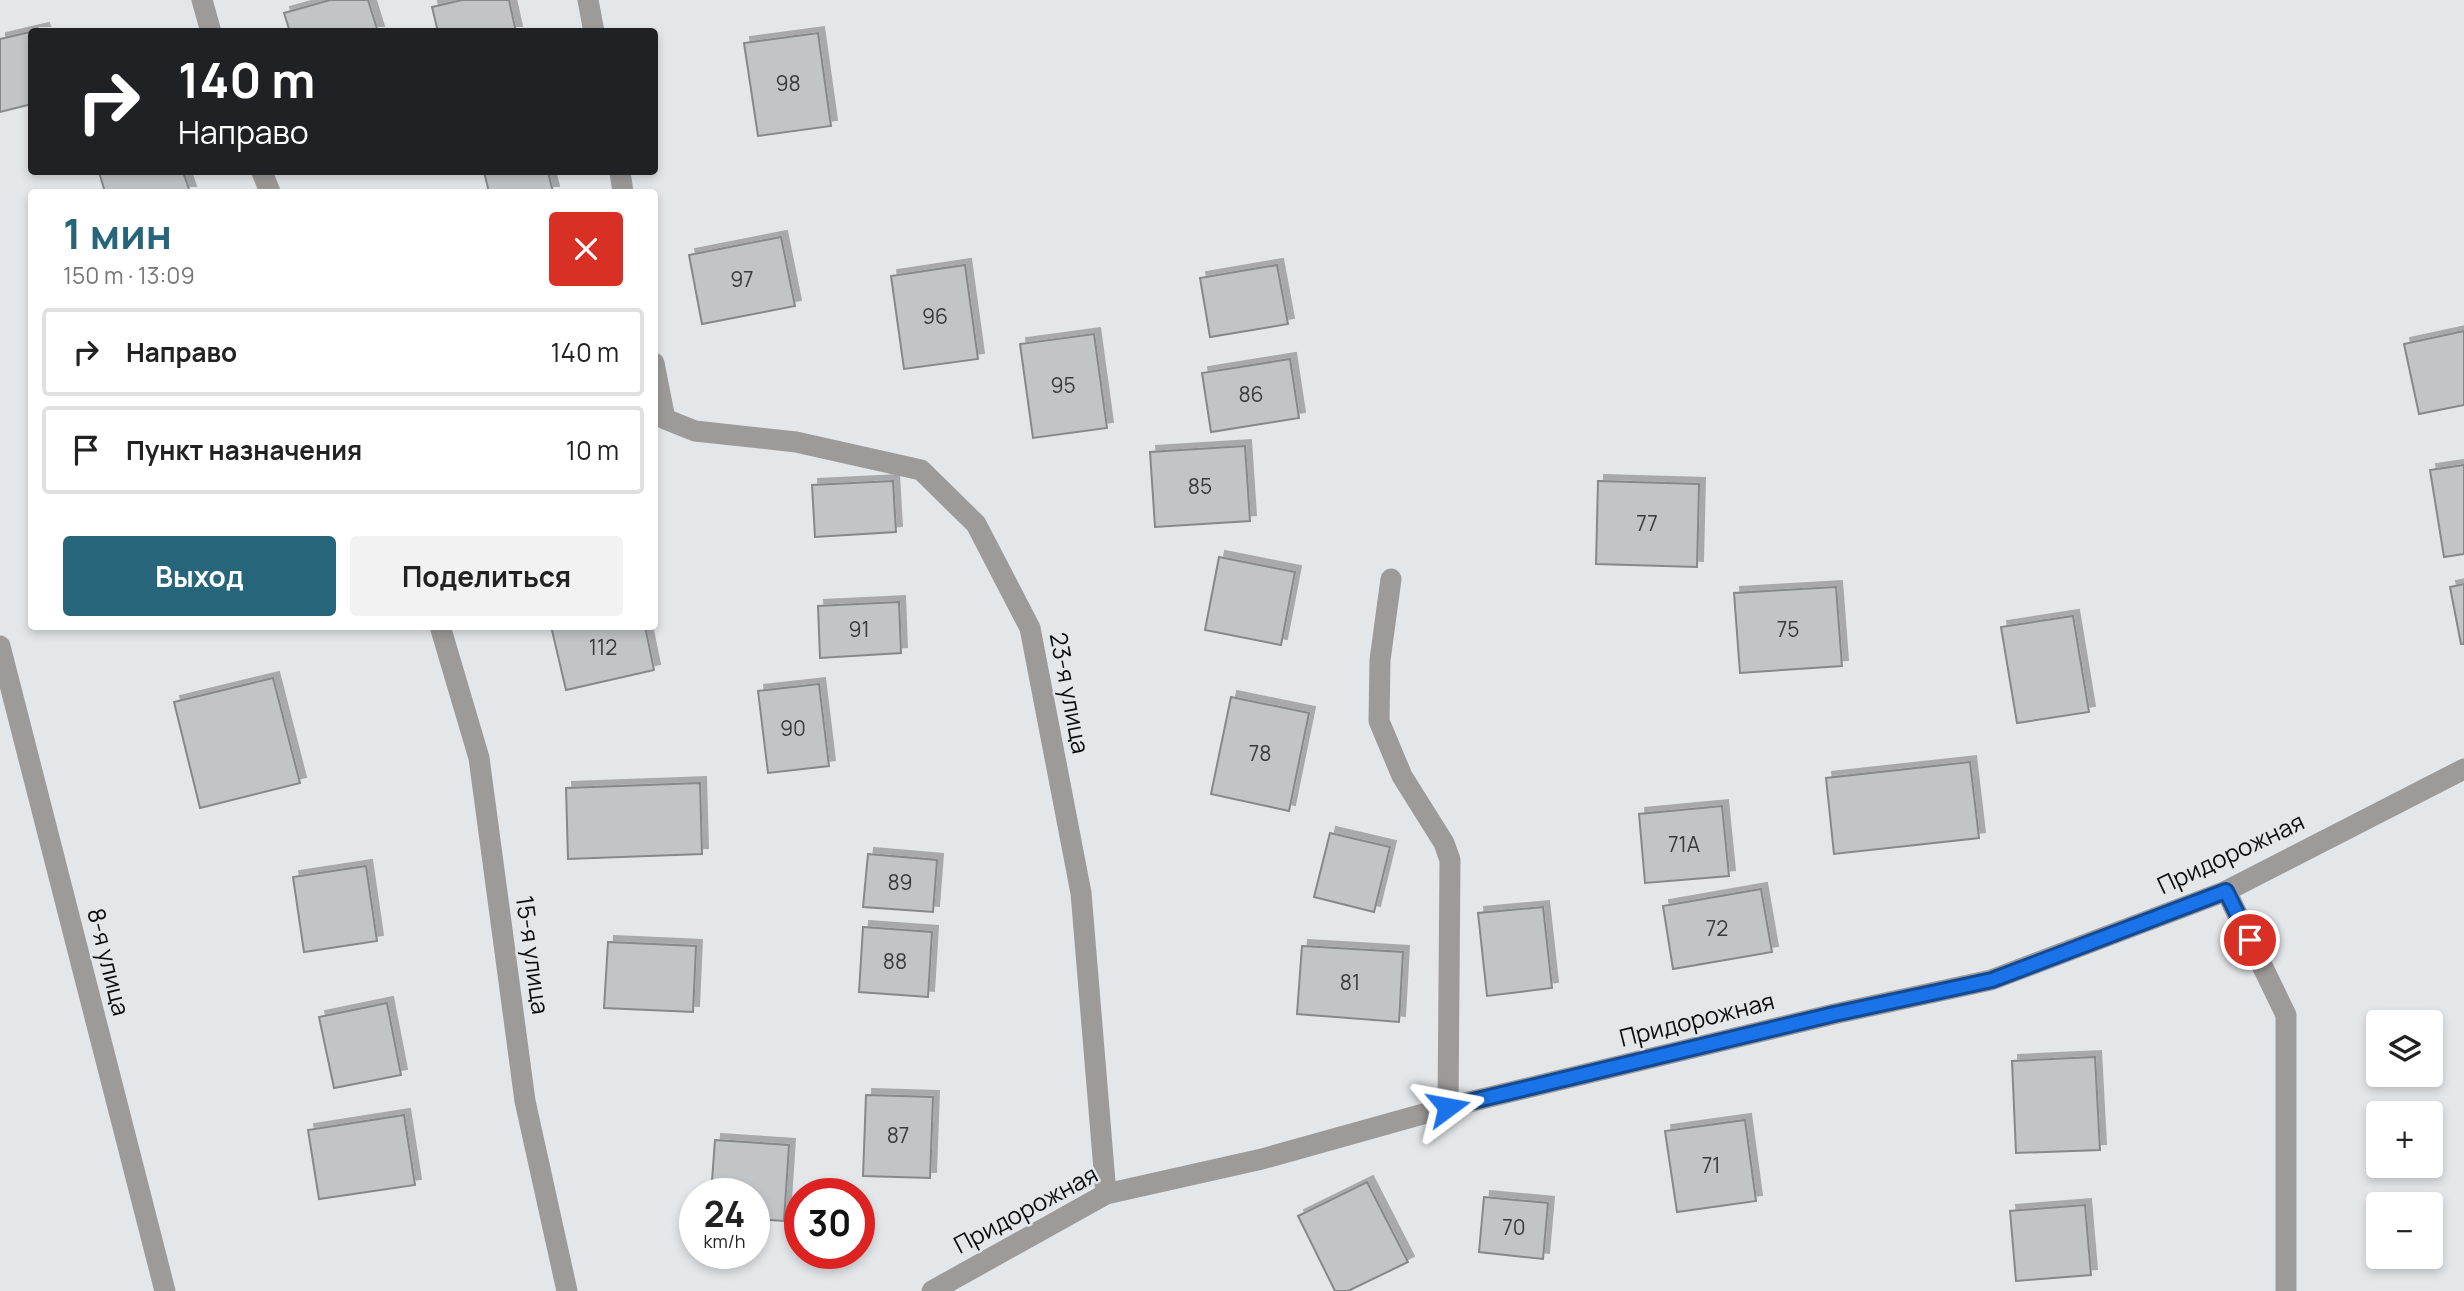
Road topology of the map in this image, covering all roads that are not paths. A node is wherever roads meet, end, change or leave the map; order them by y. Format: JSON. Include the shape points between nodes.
{"nodes":[{"id":1,"x":202,"y":0,"type":"edge"},
{"id":2,"x":588,"y":0,"type":"edge"},
{"id":3,"x":210,"y":28,"type":"edge"},
{"id":4,"x":593,"y":28,"type":"edge"},
{"id":5,"x":658,"y":383,"type":"edge"},
{"id":6,"x":1391,"y":579,"type":"dead end"},
{"id":7,"x":441,"y":630,"type":"edge"},
{"id":8,"x":0,"y":646,"type":"edge"},
{"id":9,"x":2464,"y":769,"type":"edge"},
{"id":10,"x":2226,"y":891,"type":"junction"},
{"id":11,"x":1448,"y":1107,"type":"junction"},
{"id":12,"x":1106,"y":1194,"type":"junction"},
{"id":13,"x":165,"y":1291,"type":"edge"},
{"id":14,"x":567,"y":1291,"type":"edge"},
{"id":15,"x":932,"y":1291,"type":"edge"},
{"id":16,"x":2286,"y":1291,"type":"edge"}],
"edges":[{"from":1,"to":3,"type":"street"},
{"from":2,"to":4,"type":"street"},
{"from":5,"to":12,"type":"street","name":"23-я улица","via":[[665,419],[695,431],[796,442],[921,470],[976,524],[1030,628],[1043,694],[1081,892]]},
{"from":6,"to":11,"type":"street","via":[[1380,660],[1379,721],[1402,776],[1450,860]]},
{"from":7,"to":14,"type":"street","name":"15-я улица","via":[[479,758],[525,1101]]},
{"from":8,"to":13,"type":"street","name":"8-я улица"},
{"from":9,"to":10,"type":"street","name":"Придорожная"},
{"from":10,"to":11,"type":"street","name":"Придорожная","via":[[1992,980]]},
{"from":10,"to":16,"type":"street","via":[[2286,1015]]},
{"from":11,"to":12,"type":"street","name":"Придорожная","via":[[1262,1159]]},
{"from":12,"to":15,"type":"street","name":"Придорожная"}]}
